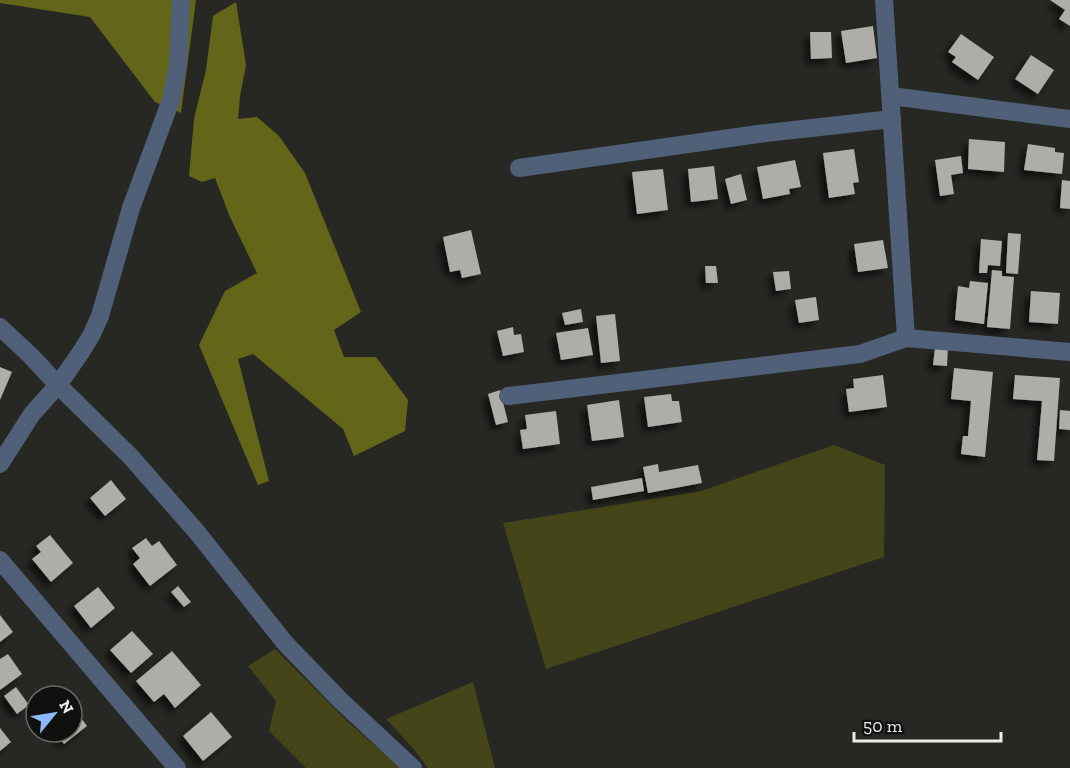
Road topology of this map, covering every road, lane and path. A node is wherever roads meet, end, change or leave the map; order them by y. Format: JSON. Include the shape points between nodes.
{"nodes":[{"id":1,"x":181,"y":0,"type":"edge"},
{"id":2,"x":884,"y":0,"type":"edge"},
{"id":3,"x":891,"y":96,"type":"junction"},
{"id":4,"x":1070,"y":119,"type":"edge"},
{"id":5,"x":892,"y":120,"type":"junction"},
{"id":6,"x":519,"y":168,"type":"dead end"},
{"id":7,"x":0,"y":327,"type":"edge"},
{"id":8,"x":906,"y":338,"type":"junction"},
{"id":9,"x":1070,"y":352,"type":"edge"},
{"id":10,"x":58,"y":385,"type":"junction"},
{"id":11,"x":508,"y":396,"type":"dead end"},
{"id":12,"x":0,"y":464,"type":"edge"},
{"id":13,"x":0,"y":560,"type":"edge"},
{"id":14,"x":177,"y":768,"type":"edge"},
{"id":15,"x":413,"y":768,"type":"edge"}],
"edges":[{"from":1,"to":10,"type":"street","via":[[178,64],[171,100],[131,208],[100,316]]},
{"from":2,"to":3,"type":"street"},
{"from":3,"to":4,"type":"street"},
{"from":3,"to":5,"type":"street"},
{"from":5,"to":6,"type":"street","via":[[758,134]]},
{"from":5,"to":8,"type":"street"},
{"from":7,"to":10,"type":"street"},
{"from":8,"to":9,"type":"street"},
{"from":8,"to":11,"type":"street","via":[[860,354]]},
{"from":10,"to":12,"type":"street","via":[[32,414]]},
{"from":10,"to":15,"type":"street","via":[[145,473],[285,643]]},
{"from":13,"to":14,"type":"street"}]}
